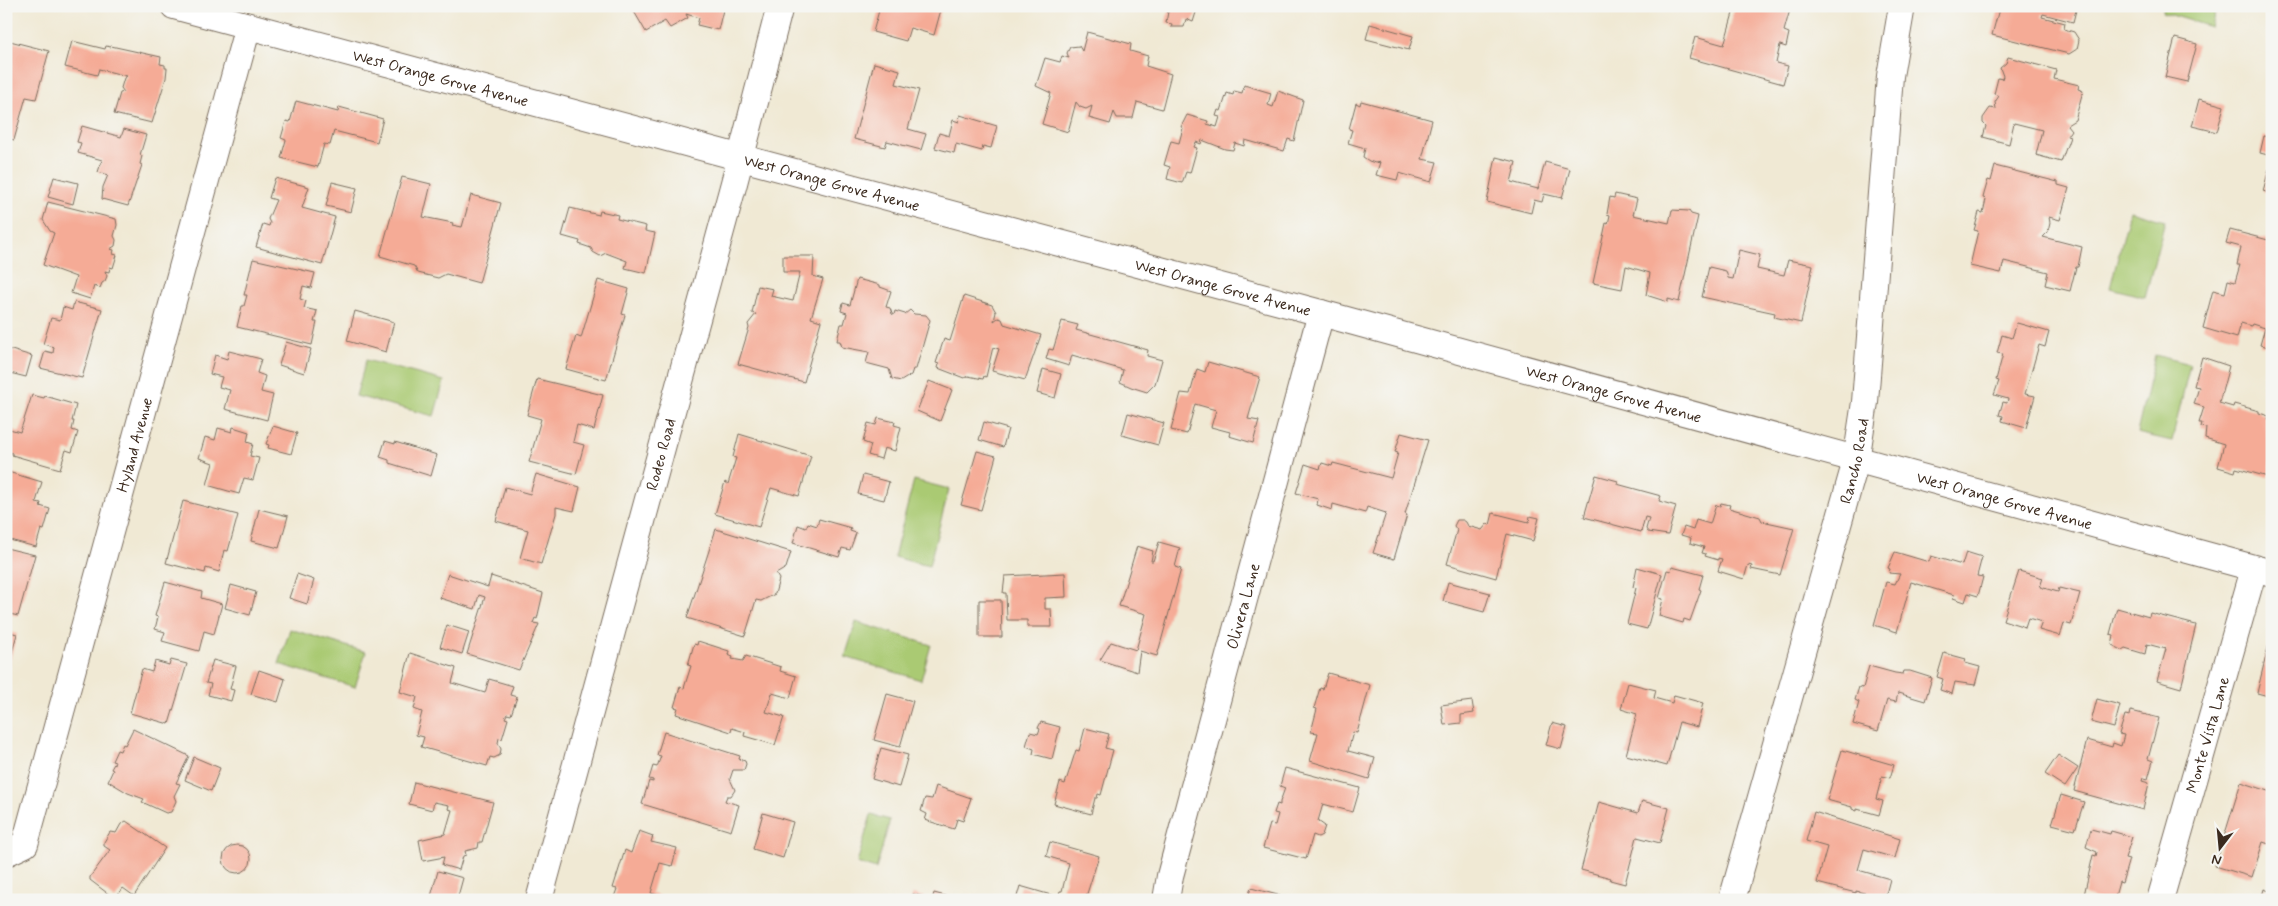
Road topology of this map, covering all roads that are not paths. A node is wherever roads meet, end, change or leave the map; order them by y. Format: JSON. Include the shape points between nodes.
{"nodes":[{"id":1,"x":174,"y":6,"type":"edge"},
{"id":2,"x":780,"y":6,"type":"edge"},
{"id":3,"x":1902,"y":6,"type":"edge"},
{"id":4,"x":248,"y":26,"type":"junction"},
{"id":5,"x":741,"y":158,"type":"junction"},
{"id":6,"x":1321,"y":313,"type":"junction"},
{"id":7,"x":1856,"y":461,"type":"junction"},
{"id":8,"x":2263,"y":571,"type":"edge"},
{"id":9,"x":6,"y":853,"type":"edge"},
{"id":10,"x":539,"y":900,"type":"edge"},
{"id":11,"x":1166,"y":900,"type":"edge"},
{"id":12,"x":1732,"y":900,"type":"edge"},
{"id":13,"x":2160,"y":900,"type":"edge"}],
"edges":[{"from":1,"to":4,"type":"street","name":"West Orange Grove Avenue"},
{"from":2,"to":5,"type":"street","name":"Rodeo Road"},
{"from":3,"to":7,"type":"street","name":"Rancho Road","via":[[1890,76],[1865,402]]},
{"from":4,"to":5,"type":"street","name":"West Orange Grove Avenue"},
{"from":4,"to":9,"type":"street","name":"Hyland Avenue","via":[[25,844]]},
{"from":5,"to":6,"type":"street","name":"West Orange Grove Avenue"},
{"from":5,"to":10,"type":"street","name":"Rodeo Road"},
{"from":6,"to":7,"type":"street","name":"West Orange Grove Avenue"},
{"from":6,"to":11,"type":"street","name":"Olivera Lane"},
{"from":7,"to":8,"type":"street","name":"West Orange Grove Avenue"},
{"from":7,"to":12,"type":"street","name":"Rancho Road"},
{"from":8,"to":13,"type":"street","name":"Monte Vista Lane"}]}
